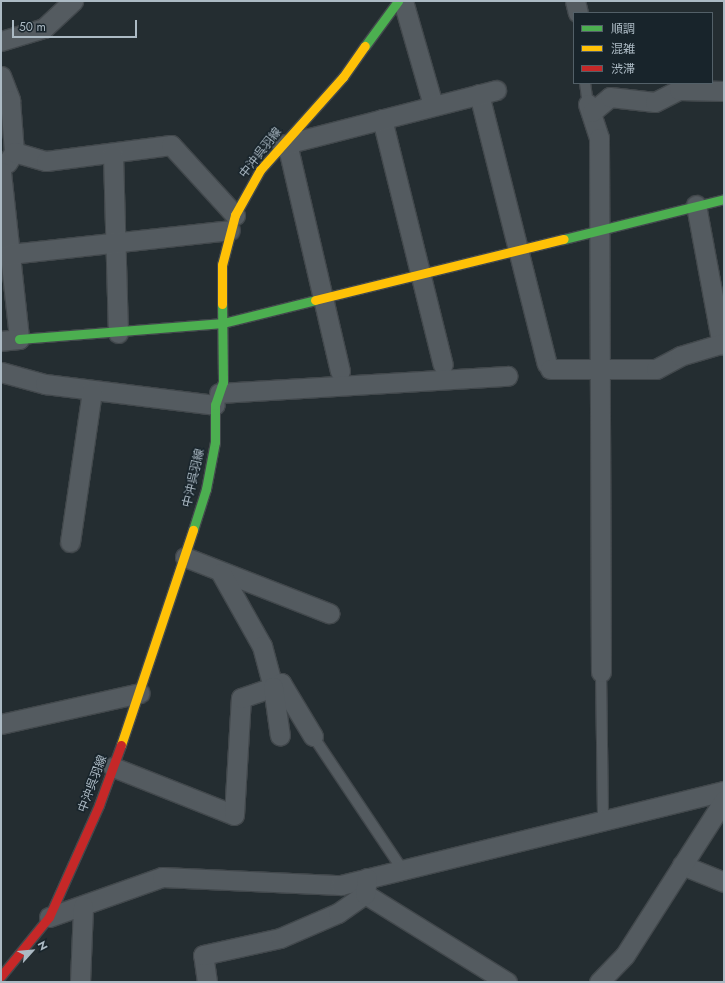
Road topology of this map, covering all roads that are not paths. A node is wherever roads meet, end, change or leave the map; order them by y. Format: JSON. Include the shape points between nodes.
{"nodes":[{"id":1,"x":73,"y":1,"type":"edge"},
{"id":2,"x":398,"y":1,"type":"edge"},
{"id":3,"x":403,"y":1,"type":"edge"},
{"id":4,"x":575,"y":1,"type":"edge"},
{"id":5,"x":578,"y":12,"type":"edge"},
{"id":6,"x":1,"y":41,"type":"edge"},
{"id":7,"x":1,"y":76,"type":"edge"},
{"id":8,"x":585,"y":84,"type":"edge"},
{"id":9,"x":724,"y":91,"type":"edge"},
{"id":10,"x":433,"y":105,"type":"junction"},
{"id":11,"x":590,"y":108,"type":"junction"},
{"id":12,"x":382,"y":120,"type":"junction"},
{"id":13,"x":282,"y":145,"type":"junction"},
{"id":14,"x":14,"y":152,"type":"junction"},
{"id":15,"x":113,"y":155,"type":"junction"},
{"id":16,"x":1,"y":172,"type":"edge"},
{"id":17,"x":724,"y":199,"type":"edge"},
{"id":18,"x":696,"y":206,"type":"junction"},
{"id":19,"x":233,"y":222,"type":"junction"},
{"id":20,"x":601,"y":229,"type":"junction"},
{"id":21,"x":115,"y":243,"type":"junction"},
{"id":22,"x":518,"y":250,"type":"junction"},
{"id":23,"x":10,"y":254,"type":"junction"},
{"id":24,"x":421,"y":273,"type":"junction"},
{"id":25,"x":323,"y":298,"type":"junction"},
{"id":26,"x":223,"y":323,"type":"junction"},
{"id":27,"x":118,"y":333,"type":"junction"},
{"id":28,"x":10,"y":340,"type":"edge"},
{"id":29,"x":723,"y":347,"type":"edge"},
{"id":30,"x":442,"y":365,"type":"dead end"},
{"id":31,"x":602,"y":370,"type":"junction"},
{"id":32,"x":340,"y":371,"type":"dead end"},
{"id":33,"x":1,"y":372,"type":"edge"},
{"id":34,"x":508,"y":376,"type":"dead end"},
{"id":35,"x":92,"y":391,"type":"junction"},
{"id":36,"x":217,"y":399,"type":"junction"},
{"id":37,"x":70,"y":542,"type":"dead end"},
{"id":38,"x":185,"y":557,"type":"junction"},
{"id":39,"x":221,"y":573,"type":"junction"},
{"id":40,"x":329,"y":613,"type":"dead end"},
{"id":41,"x":602,"y":672,"type":"joint"},
{"id":42,"x":273,"y":687,"type":"junction"},
{"id":43,"x":140,"y":693,"type":"junction"},
{"id":44,"x":1,"y":724,"type":"edge"},
{"id":45,"x":280,"y":736,"type":"dead end"},
{"id":46,"x":313,"y":736,"type":"joint"},
{"id":47,"x":113,"y":767,"type":"junction"},
{"id":48,"x":724,"y":791,"type":"edge"},
{"id":49,"x":724,"y":800,"type":"edge"},
{"id":50,"x":603,"y":821,"type":"junction"},
{"id":51,"x":682,"y":865,"type":"junction"},
{"id":52,"x":402,"y":869,"type":"junction"},
{"id":53,"x":724,"y":882,"type":"edge"},
{"id":54,"x":366,"y":886,"type":"junction"},
{"id":55,"x":83,"y":906,"type":"junction"},
{"id":56,"x":49,"y":917,"type":"junction"},
{"id":57,"x":1,"y":976,"type":"edge"},
{"id":58,"x":80,"y":982,"type":"edge"},
{"id":59,"x":207,"y":982,"type":"edge"},
{"id":60,"x":506,"y":982,"type":"edge"},
{"id":61,"x":599,"y":982,"type":"edge"}],
"edges":[{"from":1,"to":6,"type":"street","via":[[44,28]]},
{"from":2,"to":13,"type":"main road","name":"中沖呉羽線","via":[[343,76]]},
{"from":3,"to":10,"type":"street"},
{"from":4,"to":5,"type":"street"},
{"from":7,"to":14,"type":"street","via":[[10,100]]},
{"from":8,"to":11,"type":"lane"},
{"from":9,"to":11,"type":"street","via":[[679,90],[654,102],[610,97]]},
{"from":10,"to":12,"type":"street"},
{"from":10,"to":22,"type":"street","via":[[487,92]]},
{"from":11,"to":20,"type":"street","via":[[599,138]]},
{"from":12,"to":13,"type":"street"},
{"from":12,"to":24,"type":"street"},
{"from":13,"to":19,"type":"main road","name":"中沖呉羽線","via":[[260,170]]},
{"from":13,"to":25,"type":"street","via":[[289,152]]},
{"from":14,"to":15,"type":"street","via":[[46,161]]},
{"from":14,"to":16,"type":"street"},
{"from":15,"to":19,"type":"street","via":[[171,145]]},
{"from":15,"to":21,"type":"street"},
{"from":16,"to":23,"type":"street"},
{"from":17,"to":18,"type":"main road"},
{"from":18,"to":20,"type":"main road"},
{"from":18,"to":29,"type":"street"},
{"from":19,"to":21,"type":"street"},
{"from":19,"to":26,"type":"main road","name":"中沖呉羽線","via":[[222,265]]},
{"from":20,"to":22,"type":"main road"},
{"from":20,"to":31,"type":"street"},
{"from":21,"to":23,"type":"street"},
{"from":21,"to":27,"type":"street"},
{"from":22,"to":24,"type":"main road"},
{"from":22,"to":31,"type":"street","via":[[548,367]]},
{"from":23,"to":28,"type":"street"},
{"from":24,"to":25,"type":"main road"},
{"from":24,"to":30,"type":"street"},
{"from":25,"to":26,"type":"main road"},
{"from":25,"to":32,"type":"street"},
{"from":26,"to":27,"type":"main road"},
{"from":26,"to":36,"type":"main road","name":"中沖呉羽線","via":[[222,382]]},
{"from":27,"to":28,"type":"main road"},
{"from":29,"to":31,"type":"street","via":[[680,356],[656,369]]},
{"from":31,"to":41,"type":"street"},
{"from":33,"to":35,"type":"street"},
{"from":34,"to":36,"type":"street"},
{"from":35,"to":36,"type":"street"},
{"from":35,"to":37,"type":"street"},
{"from":36,"to":38,"type":"main road","name":"中沖呉羽線","via":[[215,442],[206,489]]},
{"from":38,"to":39,"type":"street"},
{"from":38,"to":43,"type":"main road","name":"中沖呉羽線"},
{"from":39,"to":40,"type":"street"},
{"from":39,"to":42,"type":"street","via":[[262,646]]},
{"from":41,"to":50,"type":"lane"},
{"from":42,"to":45,"type":"street"},
{"from":42,"to":46,"type":"street","via":[[281,683]]},
{"from":42,"to":47,"type":"street","via":[[241,698],[234,815]]},
{"from":43,"to":44,"type":"street"},
{"from":43,"to":47,"type":"main road","name":"中沖呉羽線"},
{"from":46,"to":52,"type":"lane"},
{"from":47,"to":56,"type":"main road","name":"中沖呉羽線"},
{"from":48,"to":50,"type":"street"},
{"from":49,"to":51,"type":"street"},
{"from":50,"to":52,"type":"street"},
{"from":51,"to":53,"type":"street"},
{"from":51,"to":61,"type":"street","via":[[625,955]]},
{"from":52,"to":54,"type":"street"},
{"from":54,"to":55,"type":"street","via":[[162,877]]},
{"from":54,"to":59,"type":"street","via":[[338,913],[308,927],[248,947],[203,955]]},
{"from":54,"to":60,"type":"street"},
{"from":55,"to":56,"type":"street"},
{"from":55,"to":58,"type":"street"},
{"from":56,"to":57,"type":"main road","name":"中沖呉羽線"}]}
